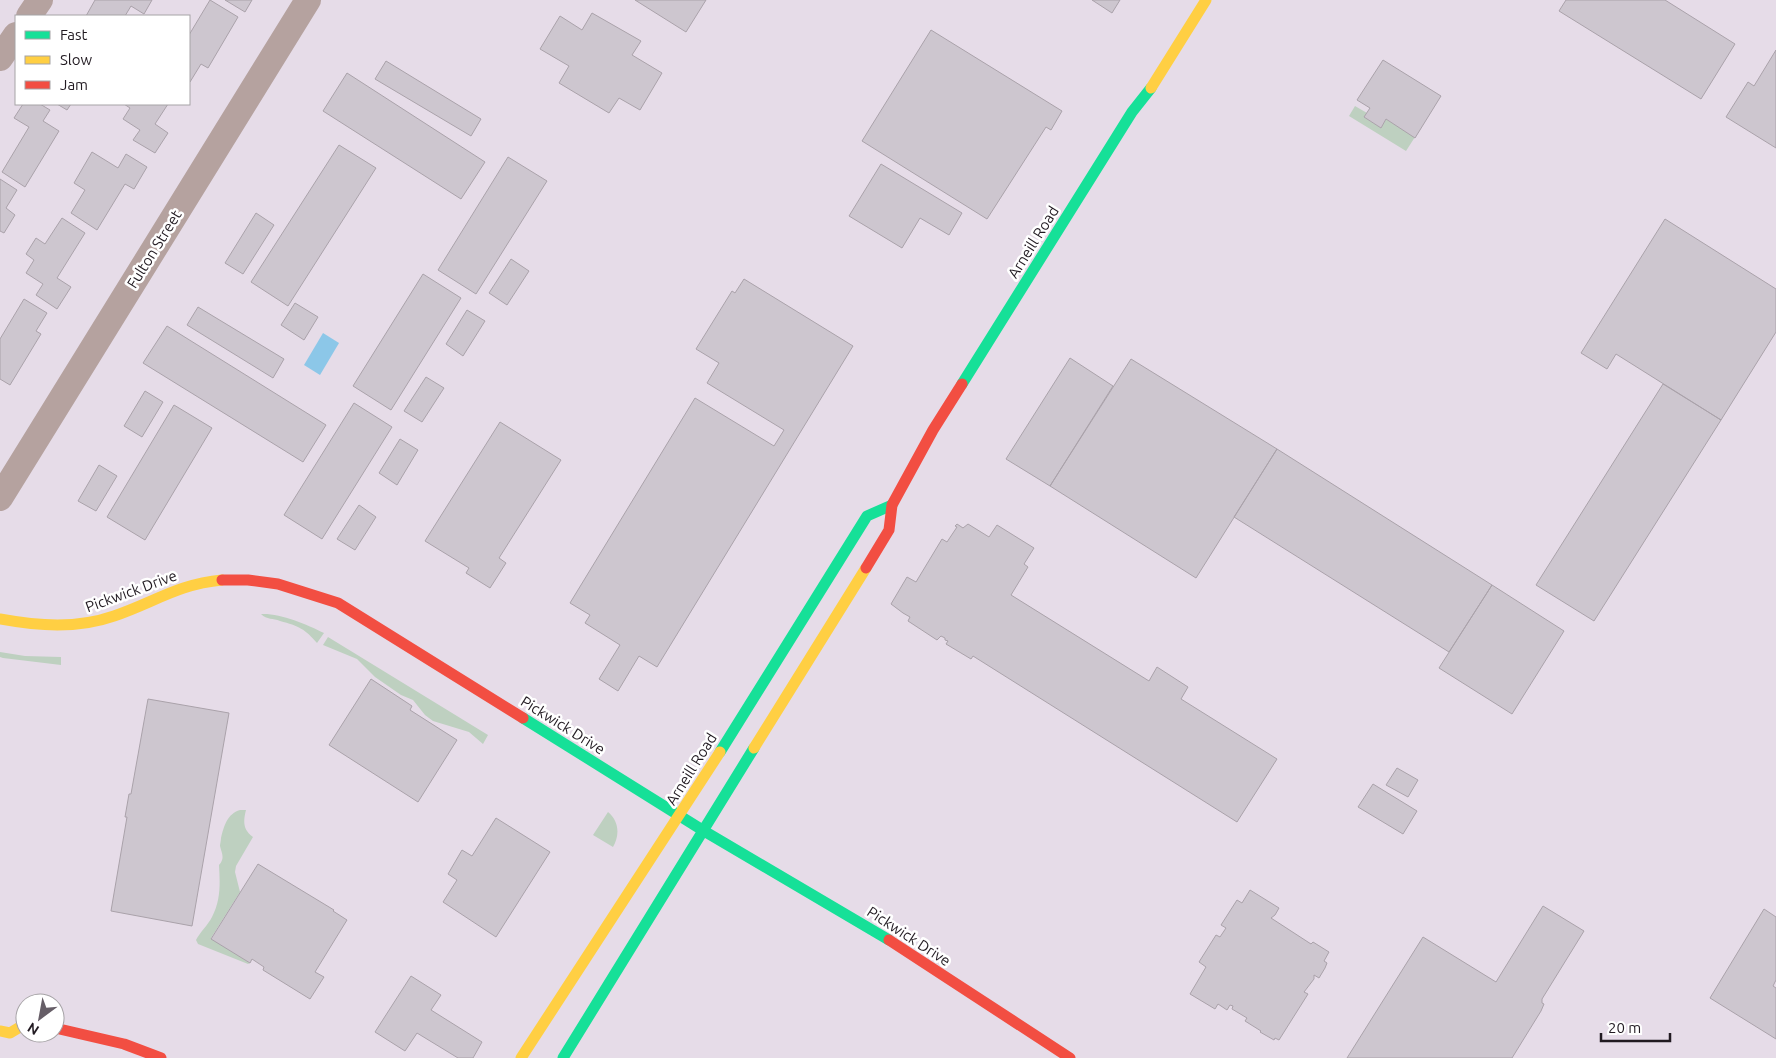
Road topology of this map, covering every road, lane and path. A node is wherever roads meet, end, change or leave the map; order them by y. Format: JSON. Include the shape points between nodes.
{"nodes":[{"id":1,"x":40,"y":0,"type":"edge"},
{"id":2,"x":308,"y":0,"type":"edge"},
{"id":3,"x":1206,"y":0,"type":"edge"},
{"id":4,"x":30,"y":15,"type":"edge"},
{"id":5,"x":15,"y":36,"type":"edge"},
{"id":6,"x":0,"y":58,"type":"edge"},
{"id":7,"x":0,"y":498,"type":"edge"},
{"id":8,"x":892,"y":505,"type":"junction"},
{"id":9,"x":0,"y":619,"type":"edge"},
{"id":10,"x":680,"y":815,"type":"junction"},
{"id":11,"x":704,"y":831,"type":"junction"},
{"id":12,"x":8,"y":1020,"type":"dead end"},
{"id":13,"x":15,"y":1021,"type":"edge"},
{"id":14,"x":15,"y":1030,"type":"edge"},
{"id":15,"x":65,"y":1030,"type":"edge"},
{"id":16,"x":0,"y":1031,"type":"edge"},
{"id":17,"x":161,"y":1058,"type":"edge"},
{"id":18,"x":521,"y":1058,"type":"edge"},
{"id":19,"x":563,"y":1058,"type":"edge"},
{"id":20,"x":1070,"y":1058,"type":"edge"}],
"edges":[{"from":1,"to":4,"type":"street"},
{"from":2,"to":7,"type":"street","name":"Fulton Street"},
{"from":3,"to":8,"type":"main road","name":"Arneill Road","via":[[933,430]]},
{"from":5,"to":6,"type":"street"},
{"from":8,"to":10,"type":"main road","name":"Arneill Road","via":[[867,516]]},
{"from":8,"to":11,"type":"main road","name":"Arneill Road","via":[[888,530]]},
{"from":9,"to":10,"type":"main road","name":"Pickwick Drive","via":[[36,625],[84,624],[110,618],[175,590],[217,581],[263,581],[298,588],[338,603]]},
{"from":10,"to":11,"type":"main road","name":"Pickwick Drive"},
{"from":10,"to":18,"type":"main road","name":"Arneill Road"},
{"from":11,"to":19,"type":"main road","name":"Arneill Road"},
{"from":11,"to":20,"type":"main road","name":"Pickwick Drive","via":[[871,928]]},
{"from":12,"to":13,"type":"main road"},
{"from":14,"to":16,"type":"main road","via":[[10,1033]]},
{"from":15,"to":17,"type":"main road","via":[[124,1044]]}]}
